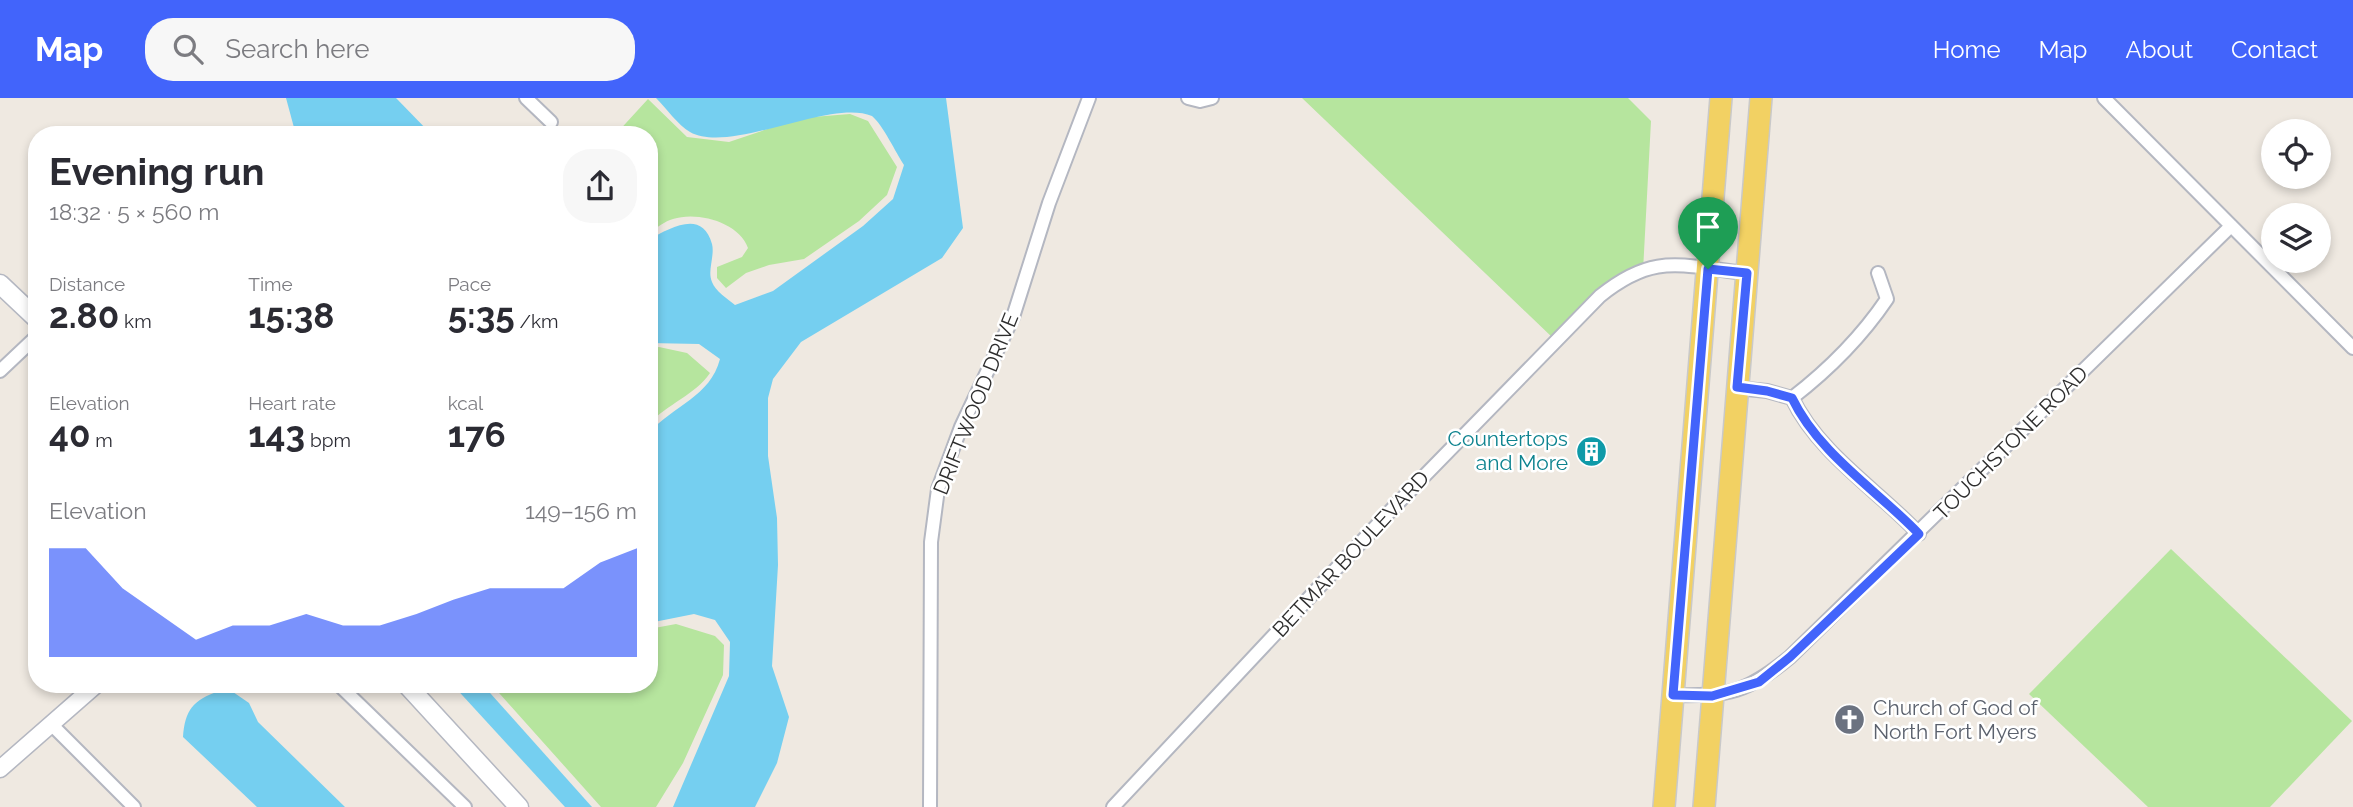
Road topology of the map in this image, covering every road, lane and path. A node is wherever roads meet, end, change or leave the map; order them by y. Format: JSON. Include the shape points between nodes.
{"nodes":[{"id":1,"x":526,"y":98,"type":"edge"},
{"id":2,"x":1089,"y":98,"type":"edge"},
{"id":3,"x":1188,"y":98,"type":"edge"},
{"id":4,"x":1212,"y":98,"type":"edge"},
{"id":5,"x":1721,"y":98,"type":"edge"},
{"id":6,"x":1761,"y":98,"type":"edge"},
{"id":7,"x":2104,"y":98,"type":"edge"},
{"id":8,"x":551,"y":122,"type":"dead end"},
{"id":9,"x":2231,"y":226,"type":"junction"},
{"id":10,"x":1708,"y":269,"type":"junction"},
{"id":11,"x":1747,"y":273,"type":"junction"},
{"id":12,"x":1878,"y":273,"type":"dead end"},
{"id":13,"x":0,"y":284,"type":"edge"},
{"id":14,"x":28,"y":310,"type":"edge"},
{"id":15,"x":28,"y":345,"type":"edge"},
{"id":16,"x":2353,"y":348,"type":"edge"},
{"id":17,"x":0,"y":371,"type":"edge"},
{"id":18,"x":1737,"y":387,"type":"junction"},
{"id":19,"x":1792,"y":398,"type":"junction"},
{"id":20,"x":1919,"y":534,"type":"junction"},
{"id":21,"x":87,"y":693,"type":"edge"},
{"id":22,"x":347,"y":693,"type":"edge"},
{"id":23,"x":414,"y":693,"type":"edge"},
{"id":24,"x":1673,"y":695,"type":"junction"},
{"id":25,"x":1712,"y":696,"type":"junction"},
{"id":26,"x":51,"y":724,"type":"junction"},
{"id":27,"x":0,"y":769,"type":"edge"},
{"id":28,"x":134,"y":807,"type":"edge"},
{"id":29,"x":464,"y":807,"type":"edge"},
{"id":30,"x":519,"y":807,"type":"edge"},
{"id":31,"x":930,"y":807,"type":"edge"},
{"id":32,"x":1113,"y":807,"type":"edge"},
{"id":33,"x":1664,"y":807,"type":"edge"},
{"id":34,"x":1704,"y":807,"type":"edge"}],
"edges":[{"from":1,"to":8,"type":"street"},
{"from":2,"to":31,"type":"street","name":"DRIFTWOOD DRIVE","via":[[1013,317],[961,427],[938,489],[930,542]]},
{"from":3,"to":4,"type":"street"},
{"from":5,"to":10,"type":"main road"},
{"from":6,"to":11,"type":"main road"},
{"from":7,"to":9,"type":"street"},
{"from":9,"to":16,"type":"street"},
{"from":9,"to":20,"type":"street","name":"TOUCHSTONE ROAD"},
{"from":10,"to":11,"type":"street","name":"BETMAR BOULEVARD"},
{"from":10,"to":24,"type":"main road"},
{"from":10,"to":32,"type":"street","name":"BETMAR BOULEVARD","via":[[1670,265],[1639,270],[1600,296]]},
{"from":11,"to":18,"type":"main road"},
{"from":12,"to":19,"type":"street","via":[[1887,299],[1883,306],[1814,381]]},
{"from":13,"to":14,"type":"main road"},
{"from":15,"to":17,"type":"street"},
{"from":18,"to":19,"type":"street"},
{"from":18,"to":25,"type":"main road"},
{"from":19,"to":20,"type":"street","via":[[1799,414],[1849,469]]},
{"from":20,"to":25,"type":"street","name":"TOUCHSTONE ROAD","via":[[1759,682]]},
{"from":21,"to":26,"type":"street"},
{"from":22,"to":29,"type":"street"},
{"from":23,"to":30,"type":"main road"},
{"from":24,"to":25,"type":"street","name":"TOUCHSTONE ROAD"},
{"from":24,"to":33,"type":"main road"},
{"from":25,"to":34,"type":"main road"},
{"from":26,"to":27,"type":"street"},
{"from":26,"to":28,"type":"street"}]}
